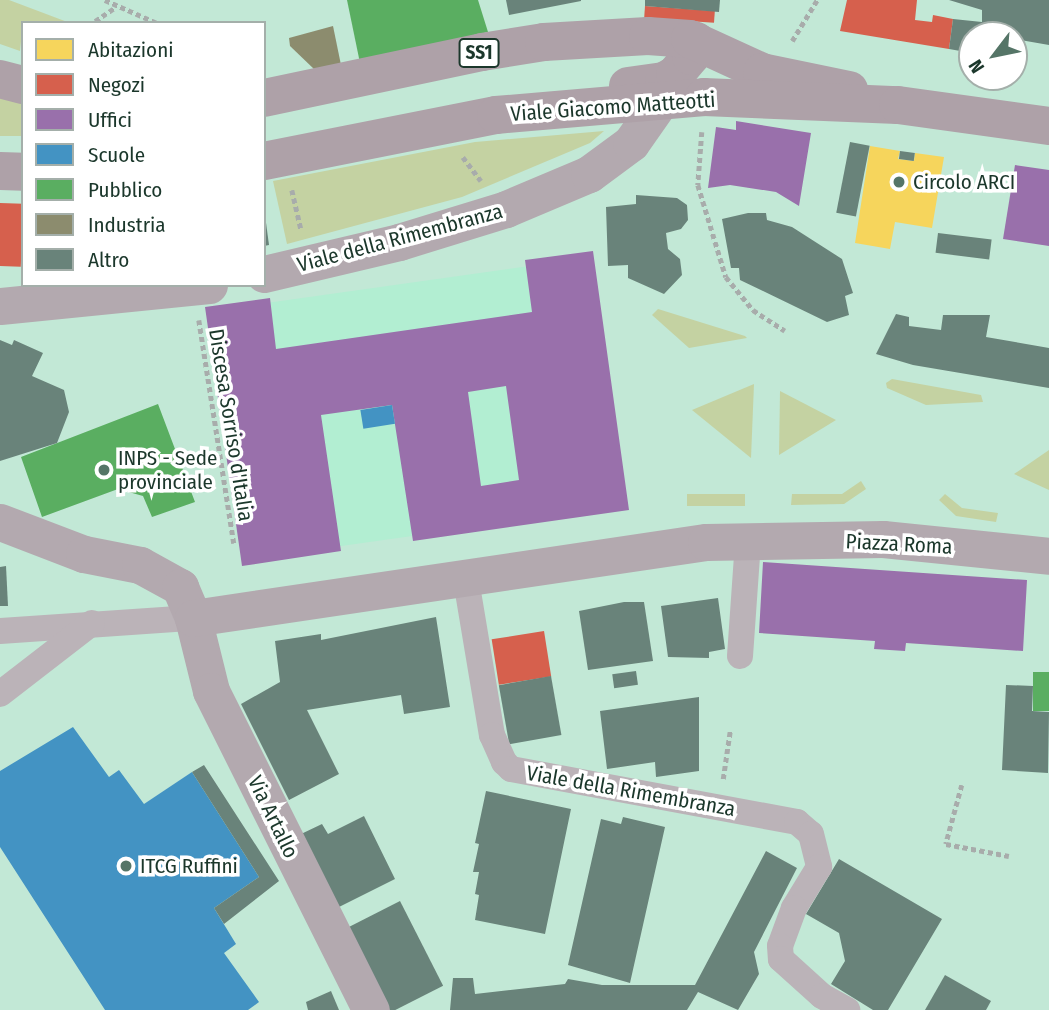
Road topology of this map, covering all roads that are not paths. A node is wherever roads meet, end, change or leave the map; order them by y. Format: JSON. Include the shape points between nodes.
{"nodes":[{"id":1,"x":681,"y":70,"type":"junction"},
{"id":2,"x":762,"y":72,"type":"junction"},
{"id":3,"x":0,"y":79,"type":"edge"},
{"id":4,"x":21,"y":84,"type":"edge"},
{"id":5,"x":266,"y":98,"type":"edge"},
{"id":6,"x":898,"y":104,"type":"junction"},
{"id":7,"x":1049,"y":125,"type":"edge"},
{"id":8,"x":0,"y":172,"type":"edge"},
{"id":9,"x":21,"y":172,"type":"edge"},
{"id":10,"x":277,"y":172,"type":"edge"},
{"id":11,"x":280,"y":270,"type":"edge"},
{"id":12,"x":203,"y":298,"type":"edge"},
{"id":13,"x":0,"y":306,"type":"edge"},
{"id":14,"x":0,"y":523,"type":"edge"},
{"id":15,"x":748,"y":541,"type":"junction"},
{"id":16,"x":1049,"y":556,"type":"edge"},
{"id":17,"x":465,"y":574,"type":"junction"},
{"id":18,"x":194,"y":618,"type":"junction"},
{"id":19,"x":92,"y":623,"type":"junction"},
{"id":20,"x":0,"y":631,"type":"edge"},
{"id":21,"x":740,"y":656,"type":"dead end"},
{"id":22,"x":0,"y":694,"type":"edge"},
{"id":23,"x":371,"y":1010,"type":"edge"},
{"id":24,"x":847,"y":1010,"type":"edge"}],
"edges":[{"from":1,"to":2,"type":"main road","number":"SS1"},
{"from":1,"to":2,"type":"street","via":[[708,81]]},
{"from":1,"to":5,"type":"main road","number":"SS1","via":[[648,36],[544,42]]},
{"from":1,"to":6,"type":"main road","name":"Viale Giacomo Matteotti","number":"SS1"},
{"from":1,"to":10,"type":"main road","via":[[652,84],[517,97]]},
{"from":1,"to":11,"type":"street","name":"Viale della Rimembranza","via":[[611,160],[590,174],[506,209],[399,242]]},
{"from":2,"to":6,"type":"main road","number":"SS1","via":[[824,82]]},
{"from":3,"to":4,"type":"main road"},
{"from":6,"to":7,"type":"main road","name":"Viale Giacomo Matteotti","number":"SS1"},
{"from":8,"to":9,"type":"main road"},
{"from":12,"to":13,"type":"street"},
{"from":14,"to":18,"type":"street","via":[[84,554],[140,565],[180,587]]},
{"from":15,"to":16,"type":"street","name":"Piazza Roma","via":[[883,539]]},
{"from":15,"to":17,"type":"street","name":"Piazza Roma","via":[[634,550]]},
{"from":15,"to":21,"type":"street"},
{"from":17,"to":18,"type":"street"},
{"from":17,"to":24,"type":"street","name":"Viale della Rimembranza","via":[[492,735],[511,769],[797,822],[811,834],[819,867],[794,908],[780,946],[781,959],[822,996]]},
{"from":18,"to":19,"type":"street"},
{"from":18,"to":23,"type":"street","name":"Via Artallo","via":[[211,691]]},
{"from":19,"to":20,"type":"street"},
{"from":19,"to":22,"type":"street"}]}
